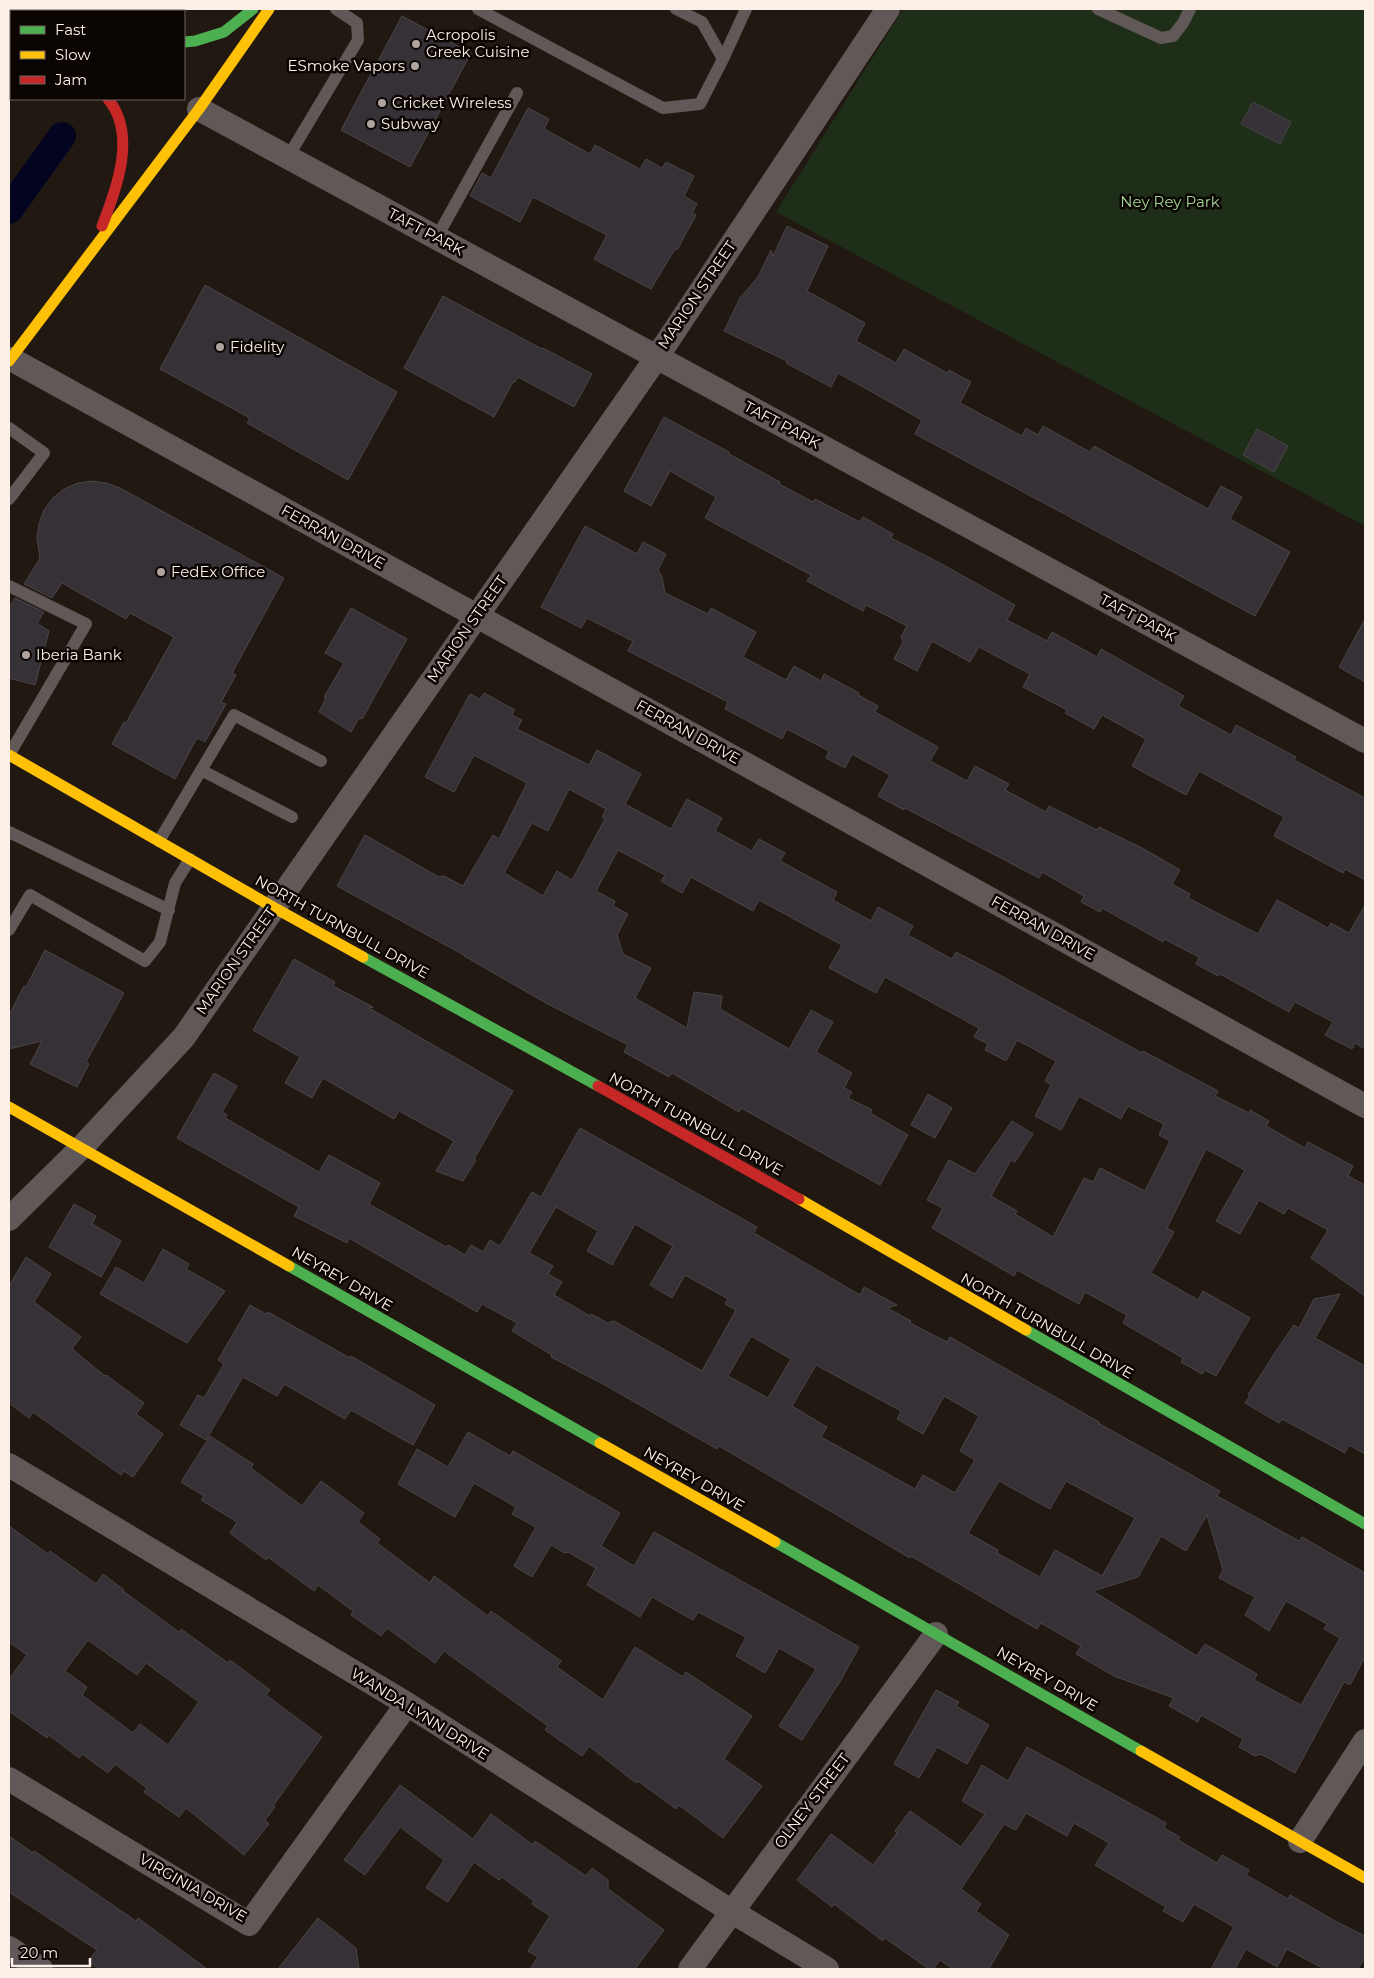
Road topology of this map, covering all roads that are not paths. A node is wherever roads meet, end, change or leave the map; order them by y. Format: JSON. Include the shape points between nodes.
{"nodes":[{"id":1,"x":253,"y":9,"type":"edge"},
{"id":2,"x":269,"y":9,"type":"edge"},
{"id":3,"x":336,"y":9,"type":"edge"},
{"id":4,"x":478,"y":9,"type":"edge"},
{"id":5,"x":676,"y":9,"type":"edge"},
{"id":6,"x":746,"y":9,"type":"edge"},
{"id":7,"x":888,"y":9,"type":"edge"},
{"id":8,"x":1098,"y":9,"type":"edge"},
{"id":9,"x":1190,"y":9,"type":"edge"},
{"id":10,"x":185,"y":42,"type":"edge"},
{"id":11,"x":723,"y":59,"type":"junction"},
{"id":12,"x":517,"y":93,"type":"dead end"},
{"id":13,"x":109,"y":100,"type":"edge"},
{"id":14,"x":199,"y":108,"type":"junction"},
{"id":15,"x":288,"y":157,"type":"junction"},
{"id":16,"x":437,"y":238,"type":"junction"},
{"id":17,"x":90,"y":255,"type":"junction"},
{"id":18,"x":656,"y":357,"type":"junction"},
{"id":19,"x":10,"y":360,"type":"edge"},
{"id":20,"x":9,"y":428,"type":"edge"},
{"id":21,"x":9,"y":499,"type":"edge"},
{"id":22,"x":9,"y":586,"type":"edge"},
{"id":23,"x":476,"y":616,"type":"junction"},
{"id":24,"x":1365,"y":741,"type":"edge"},
{"id":25,"x":9,"y":755,"type":"edge"},
{"id":26,"x":321,"y":761,"type":"dead end"},
{"id":27,"x":201,"y":770,"type":"junction"},
{"id":28,"x":292,"y":818,"type":"dead end"},
{"id":29,"x":9,"y":832,"type":"edge"},
{"id":30,"x":159,"y":841,"type":"junction"},
{"id":31,"x":190,"y":859,"type":"junction"},
{"id":32,"x":274,"y":907,"type":"junction"},
{"id":33,"x":169,"y":910,"type":"junction"},
{"id":34,"x":9,"y":930,"type":"edge"},
{"id":35,"x":1365,"y":1106,"type":"edge"},
{"id":36,"x":9,"y":1107,"type":"edge"},
{"id":37,"x":81,"y":1148,"type":"junction"},
{"id":38,"x":9,"y":1219,"type":"edge"},
{"id":39,"x":9,"y":1465,"type":"edge"},
{"id":40,"x":1365,"y":1524,"type":"edge"},
{"id":41,"x":936,"y":1634,"type":"junction"},
{"id":42,"x":407,"y":1704,"type":"junction"},
{"id":43,"x":1365,"y":1741,"type":"edge"},
{"id":44,"x":9,"y":1779,"type":"edge"},
{"id":45,"x":1300,"y":1841,"type":"junction"},
{"id":46,"x":1365,"y":1878,"type":"edge"},
{"id":47,"x":731,"y":1911,"type":"junction"},
{"id":48,"x":9,"y":1948,"type":"edge"},
{"id":49,"x":41,"y":1969,"type":"edge"},
{"id":50,"x":690,"y":1969,"type":"edge"},
{"id":51,"x":827,"y":1969,"type":"edge"}],
"edges":[{"from":1,"to":10,"type":"street","via":[[224,32]]},
{"from":2,"to":14,"type":"street"},
{"from":3,"to":15,"type":"lane","via":[[357,23],[358,40]]},
{"from":4,"to":11,"type":"lane","via":[[663,108],[700,104]]},
{"from":5,"to":11,"type":"lane","via":[[702,22]]},
{"from":6,"to":11,"type":"lane"},
{"from":7,"to":18,"type":"street","name":"MARION STREET"},
{"from":8,"to":9,"type":"lane","via":[[1161,38],[1173,36]]},
{"from":12,"to":16,"type":"lane"},
{"from":13,"to":17,"type":"street","via":[[119,113],[123,143],[120,170]]},
{"from":14,"to":15,"type":"street","name":"TAFT PARK"},
{"from":14,"to":17,"type":"street"},
{"from":15,"to":16,"type":"street","name":"TAFT PARK"},
{"from":16,"to":18,"type":"street","name":"TAFT PARK"},
{"from":17,"to":19,"type":"street"},
{"from":18,"to":23,"type":"street","name":"MARION STREET"},
{"from":18,"to":24,"type":"street","name":"TAFT PARK"},
{"from":19,"to":23,"type":"street","name":"FERRAN DRIVE"},
{"from":20,"to":21,"type":"lane","via":[[44,452]]},
{"from":22,"to":25,"type":"lane","via":[[86,624]]},
{"from":23,"to":32,"type":"street","name":"MARION STREET"},
{"from":23,"to":35,"type":"street","name":"FERRAN DRIVE"},
{"from":25,"to":30,"type":"street","name":"NORTH TURNBULL DRIVE"},
{"from":26,"to":27,"type":"lane","via":[[234,715]]},
{"from":27,"to":28,"type":"lane"},
{"from":27,"to":30,"type":"lane"},
{"from":29,"to":33,"type":"lane"},
{"from":30,"to":31,"type":"street","name":"NORTH TURNBULL DRIVE"},
{"from":31,"to":32,"type":"street","name":"NORTH TURNBULL DRIVE"},
{"from":31,"to":33,"type":"lane","via":[[175,883]]},
{"from":32,"to":37,"type":"street","name":"MARION STREET","via":[[184,1036]]},
{"from":32,"to":40,"type":"street","name":"NORTH TURNBULL DRIVE","via":[[797,1198]]},
{"from":33,"to":34,"type":"lane","via":[[160,942],[145,961],[30,895]]},
{"from":36,"to":37,"type":"street","name":"NEYREY DRIVE"},
{"from":37,"to":38,"type":"street","name":"MARION STREET"},
{"from":37,"to":41,"type":"street","name":"NEYREY DRIVE"},
{"from":39,"to":42,"type":"street","name":"WANDA LYNN DRIVE"},
{"from":41,"to":45,"type":"street","name":"NEYREY DRIVE"},
{"from":41,"to":47,"type":"street","name":"OLNEY STREET"},
{"from":42,"to":44,"type":"street","name":"VIRGINIA DRIVE","via":[[249,1924]]},
{"from":42,"to":47,"type":"street","name":"WANDA LYNN DRIVE"},
{"from":43,"to":45,"type":"street"},
{"from":45,"to":46,"type":"street","name":"NEYREY DRIVE"},
{"from":47,"to":50,"type":"street","name":"OLNEY STREET"},
{"from":47,"to":51,"type":"street","name":"WANDA LYNN DRIVE"},
{"from":48,"to":49,"type":"street"}]}
